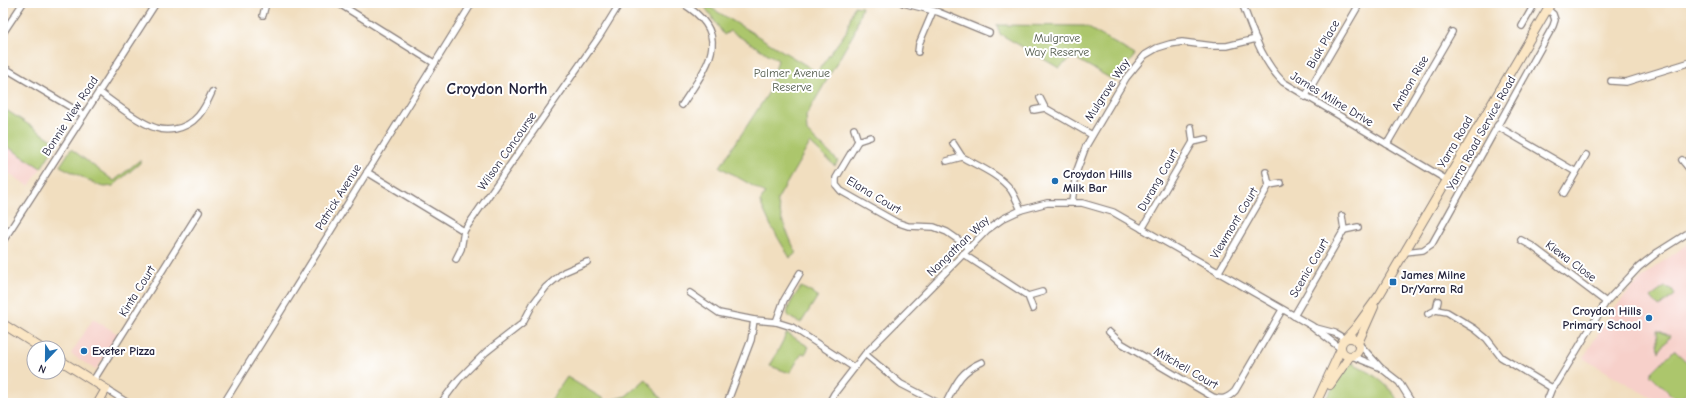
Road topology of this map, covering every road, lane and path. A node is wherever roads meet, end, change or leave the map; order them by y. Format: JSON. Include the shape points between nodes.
{"nodes":[{"id":1,"x":23,"y":3,"type":"edge"},
{"id":2,"x":156,"y":3,"type":"edge"},
{"id":3,"x":266,"y":3,"type":"edge"},
{"id":4,"x":338,"y":3,"type":"edge"},
{"id":5,"x":472,"y":3,"type":"edge"},
{"id":6,"x":620,"y":3,"type":"edge"},
{"id":7,"x":682,"y":3,"type":"edge"},
{"id":8,"x":903,"y":3,"type":"edge"},
{"id":9,"x":1242,"y":3,"type":"edge"},
{"id":10,"x":1360,"y":3,"type":"edge"},
{"id":11,"x":1535,"y":3,"type":"edge"},
{"id":12,"x":1549,"y":6,"type":"edge"},
{"id":13,"x":933,"y":11,"type":"junction"},
{"id":14,"x":263,"y":15,"type":"dead end"},
{"id":15,"x":1522,"y":26,"type":"dead end"},
{"id":16,"x":1452,"y":32,"type":"dead end"},
{"id":17,"x":3,"y":33,"type":"edge"},
{"id":18,"x":989,"y":33,"type":"dead end"},
{"id":19,"x":1256,"y":39,"type":"junction"},
{"id":20,"x":918,"y":52,"type":"dead end"},
{"id":21,"x":1691,"y":62,"type":"edge"},
{"id":22,"x":434,"y":63,"type":"junction"},
{"id":23,"x":3,"y":67,"type":"edge"},
{"id":24,"x":1611,"y":81,"type":"dead end"},
{"id":25,"x":99,"y":92,"type":"junction"},
{"id":26,"x":212,"y":92,"type":"dead end"},
{"id":27,"x":1305,"y":97,"type":"junction"},
{"id":28,"x":1040,"y":98,"type":"dead end"},
{"id":29,"x":682,"y":105,"type":"dead end"},
{"id":30,"x":1045,"y":108,"type":"junction"},
{"id":31,"x":1034,"y":110,"type":"dead end"},
{"id":32,"x":84,"y":115,"type":"junction"},
{"id":33,"x":1497,"y":126,"type":"junction"},
{"id":34,"x":1192,"y":127,"type":"dead end"},
{"id":35,"x":854,"y":129,"type":"dead end"},
{"id":36,"x":1092,"y":135,"type":"junction"},
{"id":37,"x":870,"y":137,"type":"dead end"},
{"id":38,"x":1206,"y":139,"type":"dead end"},
{"id":39,"x":858,"y":141,"type":"junction"},
{"id":40,"x":1193,"y":142,"type":"junction"},
{"id":41,"x":953,"y":143,"type":"dead end"},
{"id":42,"x":1387,"y":144,"type":"junction"},
{"id":43,"x":1586,"y":155,"type":"dead end"},
{"id":44,"x":962,"y":157,"type":"junction"},
{"id":45,"x":1682,"y":160,"type":"dead end"},
{"id":46,"x":948,"y":161,"type":"dead end"},
{"id":47,"x":1691,"y":171,"type":"edge"},
{"id":48,"x":367,"y":172,"type":"junction"},
{"id":49,"x":1266,"y":172,"type":"dead end"},
{"id":50,"x":1576,"y":172,"type":"junction"},
{"id":51,"x":1447,"y":180,"type":"junction"},
{"id":52,"x":1281,"y":183,"type":"dead end"},
{"id":53,"x":1269,"y":185,"type":"junction"},
{"id":54,"x":1564,"y":193,"type":"dead end"},
{"id":55,"x":1072,"y":202,"type":"junction"},
{"id":56,"x":1021,"y":210,"type":"junction"},
{"id":57,"x":199,"y":212,"type":"dead end"},
{"id":58,"x":1342,"y":216,"type":"dead end"},
{"id":59,"x":1358,"y":227,"type":"dead end"},
{"id":60,"x":1142,"y":229,"type":"junction"},
{"id":61,"x":1344,"y":230,"type":"junction"},
{"id":62,"x":464,"y":231,"type":"junction"},
{"id":63,"x":1691,"y":231,"type":"edge"},
{"id":64,"x":1522,"y":240,"type":"dead end"},
{"id":65,"x":3,"y":241,"type":"edge"},
{"id":66,"x":970,"y":248,"type":"junction"},
{"id":67,"x":1405,"y":252,"type":"junction"},
{"id":68,"x":963,"y":254,"type":"junction"},
{"id":69,"x":456,"y":259,"type":"dead end"},
{"id":70,"x":587,"y":262,"type":"dead end"},
{"id":71,"x":800,"y":273,"type":"dead end"},
{"id":72,"x":1218,"y":273,"type":"junction"},
{"id":73,"x":1042,"y":292,"type":"dead end"},
{"id":74,"x":690,"y":293,"type":"dead end"},
{"id":75,"x":1380,"y":294,"type":"junction"},
{"id":76,"x":1028,"y":296,"type":"junction"},
{"id":77,"x":1438,"y":301,"type":"dead end"},
{"id":78,"x":1606,"y":302,"type":"junction"},
{"id":79,"x":1034,"y":309,"type":"dead end"},
{"id":80,"x":1282,"y":310,"type":"junction"},
{"id":81,"x":1436,"y":310,"type":"junction"},
{"id":82,"x":1428,"y":314,"type":"dead end"},
{"id":83,"x":1294,"y":316,"type":"junction"},
{"id":84,"x":754,"y":320,"type":"junction"},
{"id":85,"x":776,"y":322,"type":"junction"},
{"id":86,"x":3,"y":324,"type":"edge"},
{"id":87,"x":1312,"y":326,"type":"junction"},
{"id":88,"x":1108,"y":332,"type":"dead end"},
{"id":89,"x":1346,"y":338,"type":"junction"},
{"id":90,"x":28,"y":340,"type":"edge"},
{"id":91,"x":1359,"y":344,"type":"junction"},
{"id":92,"x":1341,"y":349,"type":"junction"},
{"id":93,"x":864,"y":354,"type":"junction"},
{"id":94,"x":1351,"y":356,"type":"junction"},
{"id":95,"x":982,"y":362,"type":"dead end"},
{"id":96,"x":66,"y":364,"type":"edge"},
{"id":97,"x":853,"y":368,"type":"junction"},
{"id":98,"x":1382,"y":368,"type":"junction"},
{"id":99,"x":94,"y":381,"type":"junction"},
{"id":100,"x":1552,"y":388,"type":"junction"},
{"id":101,"x":106,"y":389,"type":"junction"},
{"id":102,"x":98,"y":403,"type":"edge"},
{"id":103,"x":128,"y":403,"type":"edge"},
{"id":104,"x":224,"y":403,"type":"edge"},
{"id":105,"x":441,"y":403,"type":"edge"},
{"id":106,"x":727,"y":403,"type":"edge"},
{"id":107,"x":829,"y":403,"type":"edge"},
{"id":108,"x":938,"y":403,"type":"edge"},
{"id":109,"x":946,"y":403,"type":"edge"},
{"id":110,"x":1317,"y":403,"type":"edge"},
{"id":111,"x":1412,"y":403,"type":"edge"},
{"id":112,"x":1546,"y":403,"type":"edge"}],
"edges":[{"from":1,"to":17,"type":"street"},
{"from":2,"to":25,"type":"street","name":"Bonnie View Road"},
{"from":3,"to":14,"type":"street"},
{"from":4,"to":22,"type":"street"},
{"from":5,"to":22,"type":"street","name":"Patrick Avenue"},
{"from":6,"to":62,"type":"street","name":"Wilson Concourse"},
{"from":7,"to":29,"type":"street","via":[[704,20],[710,32],[712,46],[710,59]]},
{"from":8,"to":13,"type":"street"},
{"from":9,"to":19,"type":"street","name":"James Milne Drive"},
{"from":10,"to":27,"type":"street","name":"Biak Place"},
{"from":11,"to":15,"type":"street"},
{"from":12,"to":33,"type":"street","name":"Yarra Road Service Road","via":[[1554,14],[1553,26]]},
{"from":12,"to":51,"type":"main road","name":"Yarra Road"},
{"from":13,"to":18,"type":"street"},
{"from":13,"to":20,"type":"street"},
{"from":16,"to":42,"type":"street","name":"Ambon Rise"},
{"from":19,"to":27,"type":"street","name":"James Milne Drive","via":[[1272,71]]},
{"from":19,"to":36,"type":"street","name":"Mulgrave Way","via":[[1227,46],[1182,42],[1170,44],[1145,55],[1126,78]]},
{"from":21,"to":24,"type":"street","via":[[1626,82]]},
{"from":22,"to":48,"type":"street","name":"Patrick Avenue"},
{"from":23,"to":32,"type":"street"},
{"from":25,"to":26,"type":"street","via":[[145,123],[157,129],[167,130],[181,128],[194,121],[205,108]]},
{"from":25,"to":32,"type":"street","name":"Bonnie View Road"},
{"from":27,"to":42,"type":"street","name":"James Milne Drive"},
{"from":28,"to":30,"type":"street"},
{"from":30,"to":31,"type":"street"},
{"from":30,"to":36,"type":"street"},
{"from":32,"to":65,"type":"street","name":"Bonnie View Road"},
{"from":33,"to":50,"type":"street"},
{"from":33,"to":67,"type":"street","name":"Yarra Road Service Road","via":[[1432,244],[1423,250]]},
{"from":34,"to":40,"type":"street","name":"Durang Court"},
{"from":35,"to":39,"type":"street"},
{"from":36,"to":55,"type":"street","name":"Mulgrave Way","via":[[1078,165]]},
{"from":37,"to":39,"type":"street"},
{"from":38,"to":40,"type":"street","name":"Durang Court"},
{"from":39,"to":66,"type":"street","name":"Elana Court","via":[[836,178],[836,185],[841,191],[896,222],[908,226],[934,227],[947,232]]},
{"from":40,"to":60,"type":"street","name":"Durang Court"},
{"from":41,"to":44,"type":"street"},
{"from":42,"to":51,"type":"street","name":"James Milne Drive"},
{"from":43,"to":50,"type":"street"},
{"from":44,"to":46,"type":"street"},
{"from":44,"to":56,"type":"street","via":[[1004,183]]},
{"from":45,"to":47,"type":"street"},
{"from":48,"to":62,"type":"street"},
{"from":48,"to":104,"type":"street","name":"Patrick Avenue"},
{"from":49,"to":53,"type":"street","name":"Viewmont Court"},
{"from":50,"to":54,"type":"street"},
{"from":51,"to":67,"type":"main road","name":"Yarra Road"},
{"from":52,"to":53,"type":"street","name":"Viewmont Court"},
{"from":53,"to":72,"type":"street","name":"Viewmont Court"},
{"from":55,"to":56,"type":"street","name":"Nangathan Way","via":[[1047,203]]},
{"from":55,"to":60,"type":"street","name":"Nangathan Way","via":[[1113,212]]},
{"from":56,"to":66,"type":"street","name":"Nangathan Way","via":[[986,230]]},
{"from":57,"to":99,"type":"street","name":"Kinta Court"},
{"from":58,"to":61,"type":"street","name":"Scenic Court"},
{"from":59,"to":61,"type":"street","name":"Scenic Court"},
{"from":60,"to":72,"type":"street","name":"Nangathan Way"},
{"from":61,"to":83,"type":"street","name":"Scenic Court"},
{"from":62,"to":69,"type":"street","name":"Wilson Concourse","via":[[461,250]]},
{"from":63,"to":78,"type":"street","via":[[1658,252],[1624,281]]},
{"from":64,"to":78,"type":"street","name":"Kiewa Close"},
{"from":66,"to":68,"type":"street","name":"Nangathan Way"},
{"from":67,"to":75,"type":"main road","name":"Yarra Road"},
{"from":68,"to":76,"type":"street"},
{"from":68,"to":93,"type":"street","name":"Nangathan Way"},
{"from":70,"to":105,"type":"street","via":[[564,272],[546,287],[523,323],[486,352],[459,379]]},
{"from":71,"to":85,"type":"street","via":[[784,300]]},
{"from":72,"to":80,"type":"street","name":"Nangathan Way"},
{"from":73,"to":76,"type":"street"},
{"from":74,"to":84,"type":"street","via":[[719,313]]},
{"from":75,"to":89,"type":"main road","name":"Yarra Road"},
{"from":75,"to":91,"type":"main road","name":"Yarra Road"},
{"from":76,"to":79,"type":"street"},
{"from":77,"to":81,"type":"street"},
{"from":78,"to":100,"type":"street"},
{"from":80,"to":83,"type":"street","name":"Nangathan Way"},
{"from":80,"to":88,"type":"street","name":"Mitchell Court","via":[[1234,391],[1223,399],[1213,397],[1121,343]]},
{"from":81,"to":82,"type":"street"},
{"from":81,"to":100,"type":"street","via":[[1447,312],[1475,329],[1501,357]]},
{"from":83,"to":87,"type":"street","name":"Nangathan Way"},
{"from":84,"to":85,"type":"street"},
{"from":84,"to":106,"type":"street","via":[[751,340]]},
{"from":85,"to":97,"type":"street","via":[[792,327]]},
{"from":86,"to":90,"type":"main road"},
{"from":87,"to":89,"type":"street","name":"Nangathan Way"},
{"from":87,"to":92,"type":"street","name":"Nangathan Way"},
{"from":89,"to":91,"type":"main road","via":[[1352,338]]},
{"from":89,"to":92,"type":"main road","via":[[1341,343]]},
{"from":91,"to":94,"type":"main road","via":[[1358,350]]},
{"from":91,"to":98,"type":"street"},
{"from":92,"to":94,"type":"main road","via":[[1345,355]]},
{"from":92,"to":110,"type":"main road"},
{"from":93,"to":97,"type":"street","name":"Nangathan Way"},
{"from":93,"to":108,"type":"street","via":[[901,384]]},
{"from":94,"to":98,"type":"street"},
{"from":94,"to":110,"type":"main road"},
{"from":95,"to":109,"type":"street","via":[[971,366],[963,373]]},
{"from":96,"to":99,"type":"main road"},
{"from":97,"to":107,"type":"street","name":"Nangathan Way"},
{"from":98,"to":111,"type":"street","via":[[1399,382]]},
{"from":99,"to":101,"type":"main road"},
{"from":100,"to":112,"type":"street"},
{"from":101,"to":102,"type":"main road"},
{"from":101,"to":103,"type":"street"}]}
